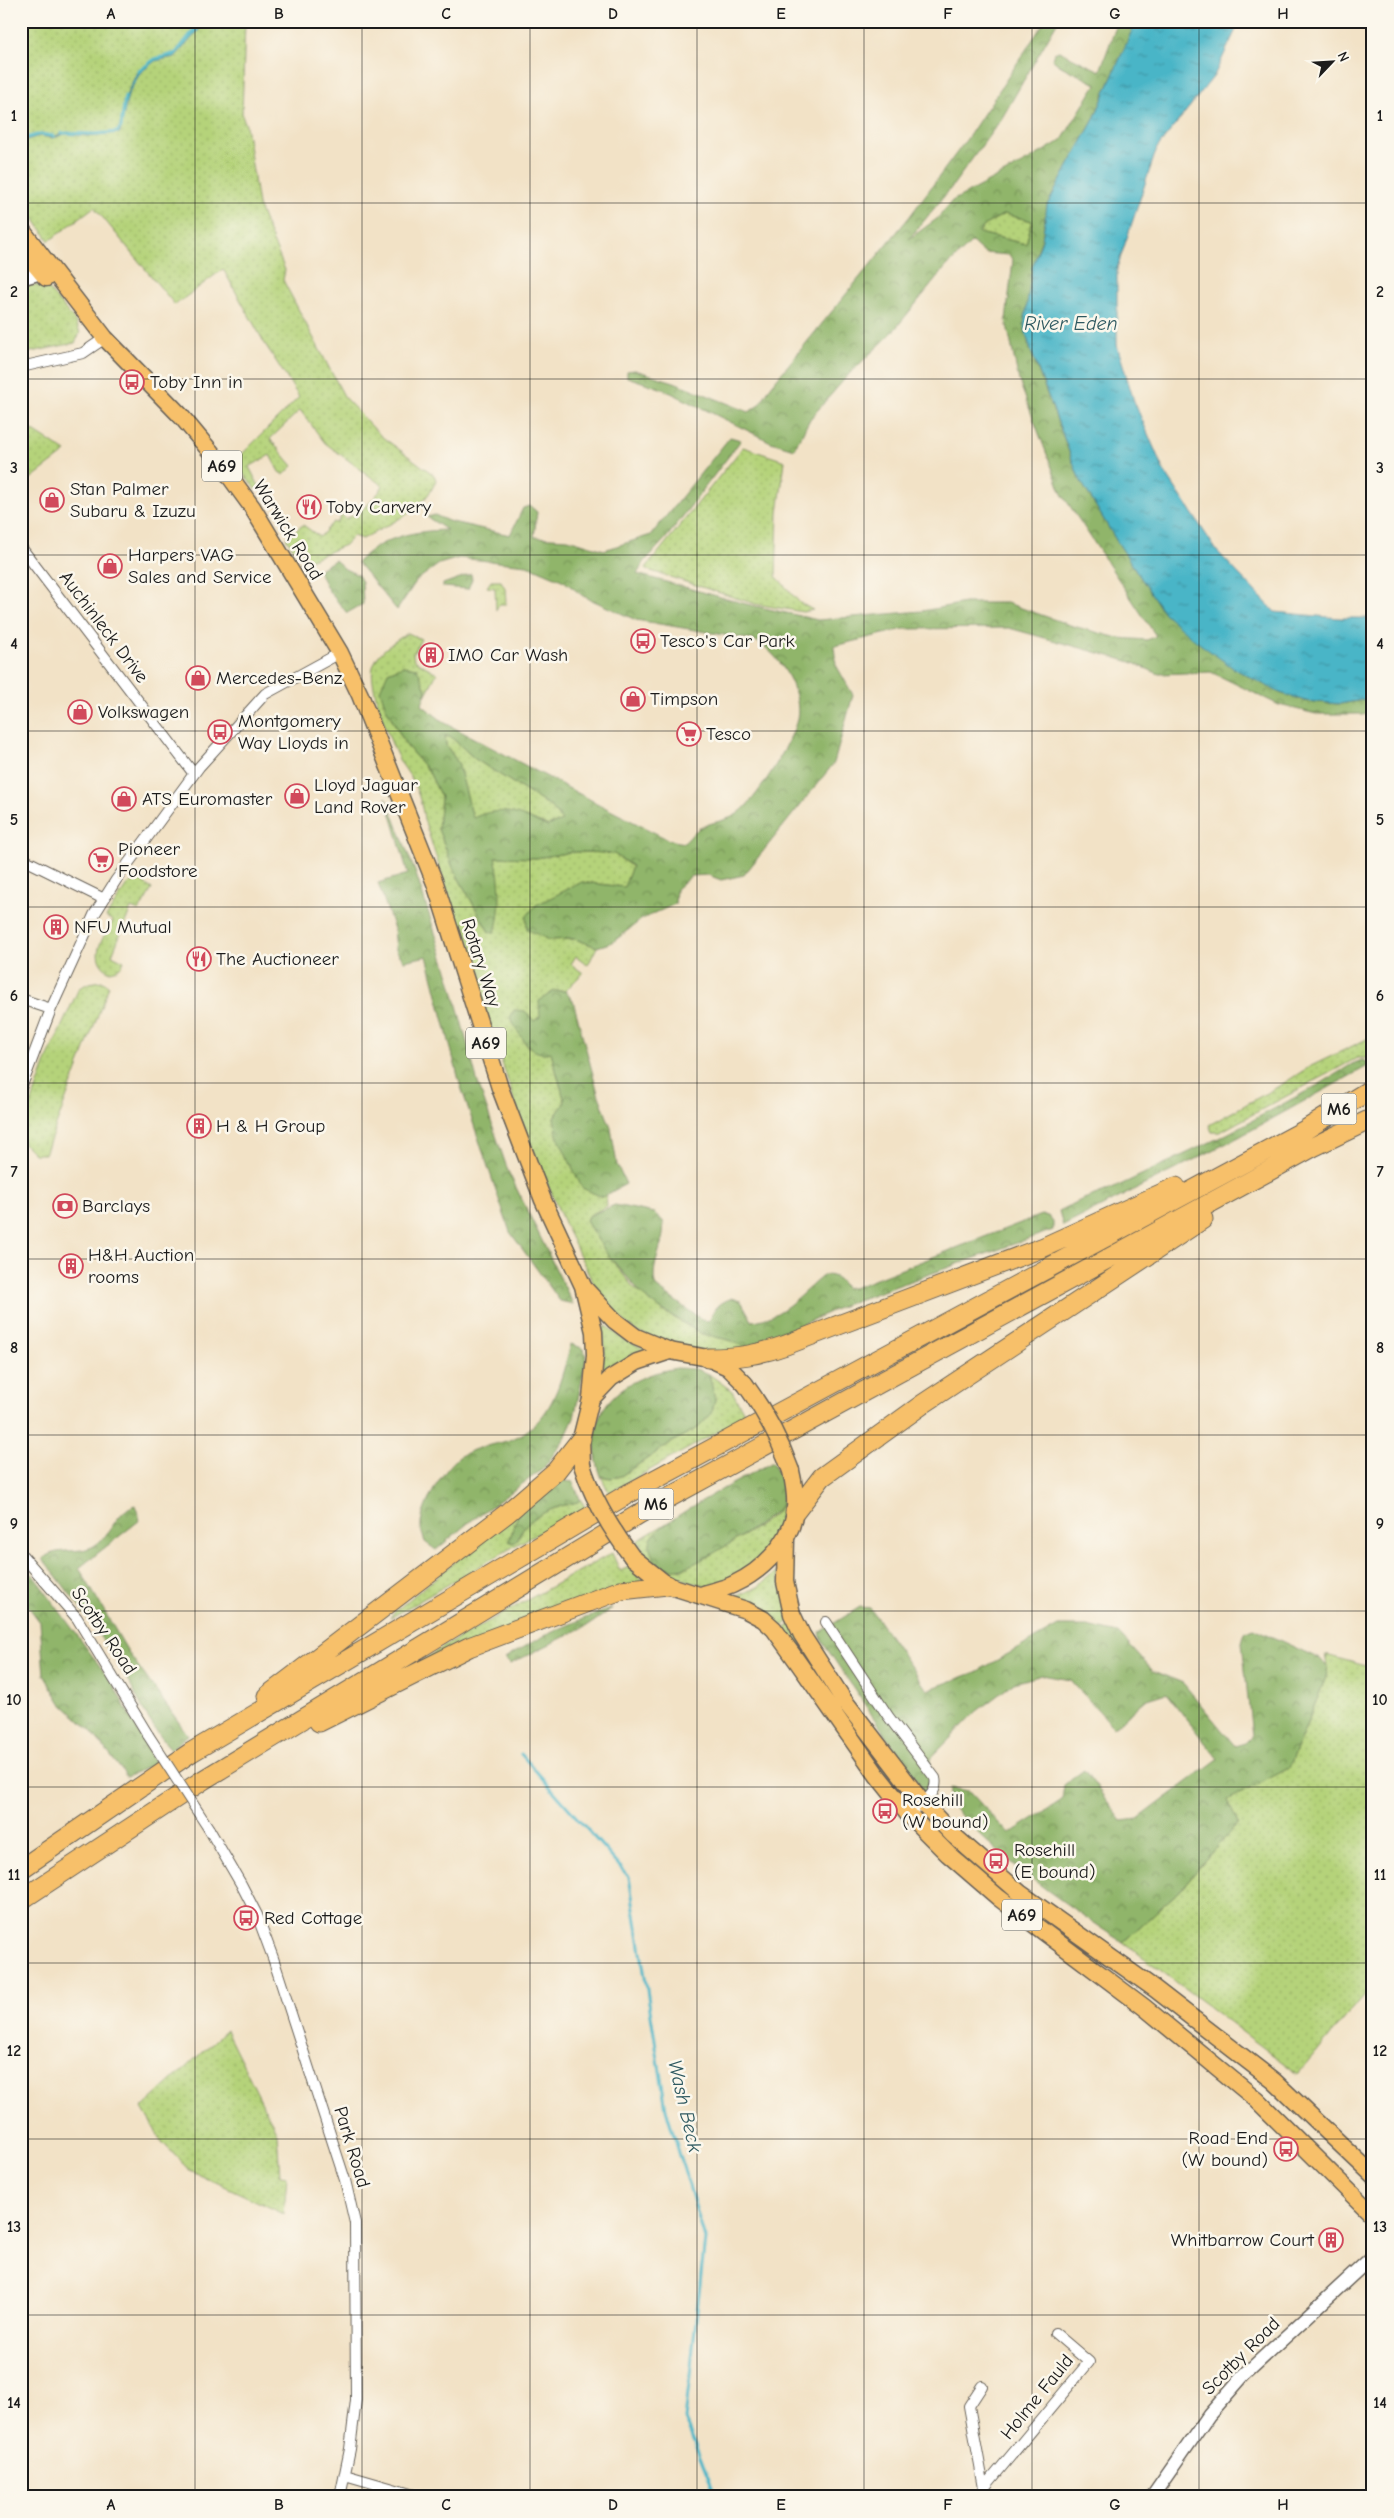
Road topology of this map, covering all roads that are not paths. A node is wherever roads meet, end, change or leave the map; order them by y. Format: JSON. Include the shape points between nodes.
{"nodes":[{"id":1,"x":21,"y":229,"type":"edge"},
{"id":2,"x":21,"y":248,"type":"edge"},
{"id":3,"x":35,"y":265,"type":"edge"},
{"id":4,"x":21,"y":279,"type":"edge"},
{"id":5,"x":105,"y":338,"type":"junction"},
{"id":6,"x":21,"y":367,"type":"edge"},
{"id":7,"x":23,"y":550,"type":"dead end"},
{"id":8,"x":340,"y":653,"type":"junction"},
{"id":9,"x":194,"y":774,"type":"junction"},
{"id":10,"x":21,"y":858,"type":"edge"},
{"id":11,"x":104,"y":899,"type":"junction"},
{"id":12,"x":21,"y":999,"type":"edge"},
{"id":13,"x":51,"y":1009,"type":"junction"},
{"id":14,"x":21,"y":1088,"type":"edge"},
{"id":15,"x":1373,"y":1088,"type":"edge"},
{"id":16,"x":1373,"y":1118,"type":"edge"},
{"id":17,"x":1309,"y":1139,"type":"junction"},
{"id":18,"x":583,"y":1286,"type":"junction"},
{"id":19,"x":670,"y":1351,"type":"junction"},
{"id":20,"x":708,"y":1358,"type":"junction"},
{"id":21,"x":591,"y":1399,"type":"junction"},
{"id":22,"x":581,"y":1439,"type":"junction"},
{"id":23,"x":795,"y":1512,"type":"junction"},
{"id":24,"x":786,"y":1538,"type":"junction"},
{"id":25,"x":21,"y":1554,"type":"edge"},
{"id":26,"x":667,"y":1586,"type":"junction"},
{"id":27,"x":701,"y":1595,"type":"junction"},
{"id":28,"x":826,"y":1622,"type":"dead end"},
{"id":29,"x":190,"y":1753,"type":"junction"},
{"id":30,"x":203,"y":1780,"type":"junction"},
{"id":31,"x":922,"y":1802,"type":"junction"},
{"id":32,"x":908,"y":1814,"type":"junction"},
{"id":33,"x":209,"y":1829,"type":"joint"},
{"id":34,"x":21,"y":1869,"type":"edge"},
{"id":35,"x":21,"y":1900,"type":"edge"},
{"id":36,"x":1373,"y":2175,"type":"edge"},
{"id":37,"x":1373,"y":2214,"type":"edge"},
{"id":38,"x":1373,"y":2256,"type":"edge"},
{"id":39,"x":1056,"y":2333,"type":"dead end"},
{"id":40,"x":982,"y":2386,"type":"dead end"},
{"id":41,"x":344,"y":2475,"type":"junction"},
{"id":42,"x":984,"y":2493,"type":"edge"},
{"id":43,"x":340,"y":2497,"type":"edge"},
{"id":44,"x":422,"y":2497,"type":"edge"},
{"id":45,"x":1152,"y":2497,"type":"edge"}],
"edges":[{"from":1,"to":3,"type":"main road","name":"Warwick Road","number":"A69"},
{"from":2,"to":3,"type":"main road","name":"Warwick Road","number":"A69"},
{"from":3,"to":4,"type":"street"},
{"from":3,"to":5,"type":"main road","name":"Warwick Road","number":"A69","via":[[58,292],[76,300]]},
{"from":5,"to":6,"type":"street","via":[[84,353]]},
{"from":5,"to":8,"type":"main road","name":"Warwick Road","number":"A69","via":[[181,416],[220,463],[252,507]]},
{"from":7,"to":9,"type":"street","name":"Auchinleck Drive"},
{"from":8,"to":9,"type":"street","via":[[265,694]]},
{"from":8,"to":18,"type":"main road","name":"Rotary Way","number":"A69","via":[[435,883],[507,1107],[543,1200]]},
{"from":9,"to":11,"type":"street"},
{"from":10,"to":11,"type":"street"},
{"from":11,"to":13,"type":"street"},
{"from":12,"to":13,"type":"street"},
{"from":13,"to":14,"type":"street"},
{"from":15,"to":17,"type":"highway","number":"M6"},
{"from":16,"to":17,"type":"highway","number":"M6"},
{"from":17,"to":20,"type":"highway","via":[[1044,1247],[762,1354]]},
{"from":17,"to":23,"type":"highway","via":[[822,1477]]},
{"from":17,"to":29,"type":"highway","number":"M6","via":[[626,1495]]},
{"from":17,"to":30,"type":"highway","number":"M6","via":[[639,1514]]},
{"from":18,"to":19,"type":"main road","name":"Rotary Way","number":"A69","via":[[614,1321],[636,1337]]},
{"from":18,"to":21,"type":"main road","name":"Rotary Way","number":"A69","via":[[594,1332]]},
{"from":19,"to":20,"type":"main road","number":"A69"},
{"from":19,"to":21,"type":"main road","number":"A69","via":[[637,1362],[610,1378]]},
{"from":20,"to":23,"type":"main road","number":"A69","bridge":true,"via":[[728,1367],[757,1400],[792,1471]]},
{"from":21,"to":22,"type":"main road","number":"A69"},
{"from":22,"to":26,"type":"main road","number":"A69","bridge":true,"via":[[582,1465],[587,1482],[616,1536],[632,1557]]},
{"from":22,"to":29,"type":"highway","via":[[556,1471],[506,1514]]},
{"from":23,"to":24,"type":"main road"},
{"from":24,"to":27,"type":"main road","via":[[765,1564],[734,1584]]},
{"from":24,"to":31,"type":"main road","number":"A69","via":[[786,1582],[792,1614],[802,1635],[843,1699]]},
{"from":25,"to":33,"type":"street","name":"Scotby Road","bridge":true,"via":[[77,1618]]},
{"from":26,"to":27,"type":"main road"},
{"from":26,"to":30,"type":"highway","via":[[621,1590],[468,1647]]},
{"from":27,"to":32,"type":"main road","number":"A69","via":[[746,1610],[774,1629]]},
{"from":28,"to":31,"type":"street","via":[[888,1716],[935,1778],[936,1790]]},
{"from":29,"to":34,"type":"highway","number":"M6"},
{"from":30,"to":35,"type":"highway","number":"M6"},
{"from":31,"to":32,"type":"street"},
{"from":31,"to":36,"type":"main road","number":"A69","via":[[953,1835],[1020,1893],[1155,1989],[1274,2081]]},
{"from":32,"to":37,"type":"main road","number":"A69","via":[[999,1898],[1144,2007],[1257,2100]]},
{"from":33,"to":41,"type":"street","name":"Park Road","via":[[249,1899],[273,1958],[345,2180],[355,2223],[356,2400]]},
{"from":38,"to":45,"type":"street","name":"Scotby Road","via":[[1243,2376],[1209,2415]]},
{"from":39,"to":42,"type":"street","name":"Holme Fauld","via":[[1089,2362]]},
{"from":40,"to":42,"type":"street","name":"Holme Fauld","via":[[969,2406]]},
{"from":41,"to":43,"type":"street","name":"Park Road"},
{"from":41,"to":44,"type":"street"}]}
